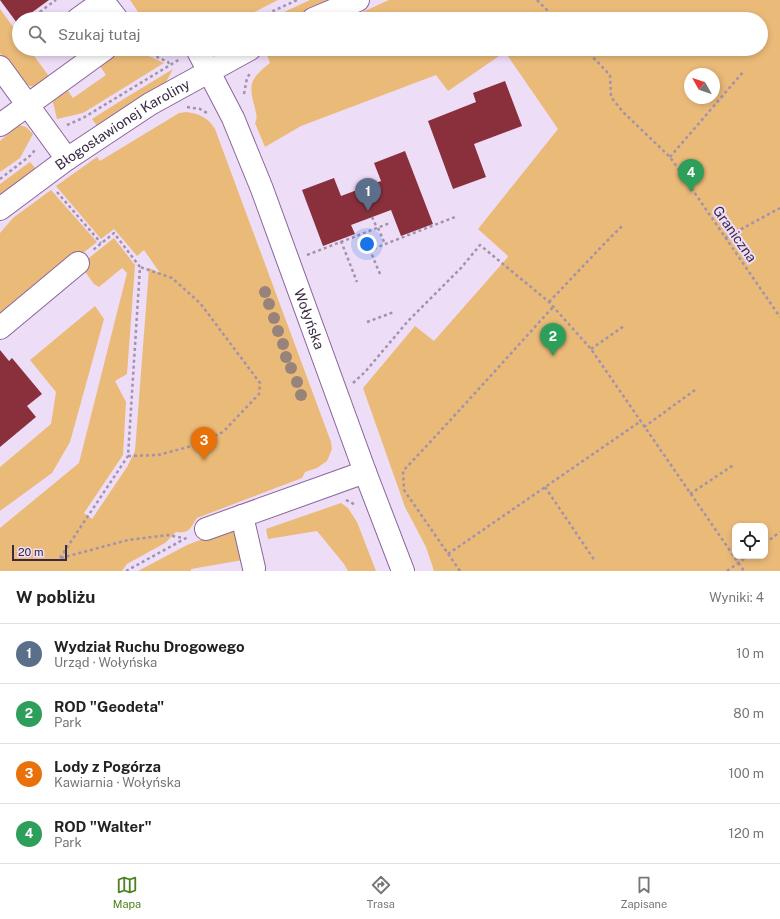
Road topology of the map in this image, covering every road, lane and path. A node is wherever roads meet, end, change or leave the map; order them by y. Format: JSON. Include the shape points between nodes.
{"nodes":[{"id":1,"x":56,"y":0,"type":"edge"},
{"id":2,"x":103,"y":0,"type":"edge"},
{"id":3,"x":297,"y":0,"type":"edge"},
{"id":4,"x":358,"y":0,"type":"edge"},
{"id":5,"x":536,"y":0,"type":"edge"},
{"id":6,"x":40,"y":12,"type":"edge"},
{"id":7,"x":87,"y":12,"type":"edge"},
{"id":8,"x":112,"y":12,"type":"edge"},
{"id":9,"x":271,"y":12,"type":"edge"},
{"id":10,"x":330,"y":12,"type":"edge"},
{"id":11,"x":549,"y":12,"type":"edge"},
{"id":12,"x":95,"y":56,"type":"edge"},
{"id":13,"x":155,"y":56,"type":"edge"},
{"id":14,"x":185,"y":56,"type":"edge"},
{"id":15,"x":201,"y":56,"type":"edge"},
{"id":16,"x":592,"y":56,"type":"edge"},
{"id":17,"x":252,"y":59,"type":"edge"},
{"id":18,"x":170,"y":65,"type":"junction"},
{"id":19,"x":0,"y":67,"type":"edge"},
{"id":20,"x":209,"y":71,"type":"junction"},
{"id":21,"x":743,"y":72,"type":"dead end"},
{"id":22,"x":245,"y":97,"type":"dead end"},
{"id":23,"x":28,"y":105,"type":"junction"},
{"id":24,"x":183,"y":108,"type":"dead end"},
{"id":25,"x":211,"y":116,"type":"dead end"},
{"id":26,"x":0,"y":125,"type":"edge"},
{"id":27,"x":50,"y":136,"type":"junction"},
{"id":28,"x":670,"y":157,"type":"junction"},
{"id":29,"x":67,"y":159,"type":"junction"},
{"id":30,"x":0,"y":179,"type":"edge"},
{"id":31,"x":56,"y":192,"type":"dead end"},
{"id":32,"x":780,"y":208,"type":"edge"},
{"id":33,"x":0,"y":209,"type":"edge"},
{"id":34,"x":372,"y":217,"type":"dead end"},
{"id":35,"x":455,"y":217,"type":"dead end"},
{"id":36,"x":390,"y":223,"type":"dead end"},
{"id":37,"x":623,"y":225,"type":"dead end"},
{"id":38,"x":378,"y":228,"type":"junction"},
{"id":39,"x":725,"y":238,"type":"junction"},
{"id":40,"x":341,"y":241,"type":"junction"},
{"id":41,"x":101,"y":243,"type":"junction"},
{"id":42,"x":385,"y":244,"type":"junction"},
{"id":43,"x":301,"y":258,"type":"dead end"},
{"id":44,"x":78,"y":263,"type":"joint"},
{"id":45,"x":140,"y":267,"type":"junction"},
{"id":46,"x":380,"y":274,"type":"dead end"},
{"id":47,"x":357,"y":282,"type":"dead end"},
{"id":48,"x":549,"y":302,"type":"junction"},
{"id":49,"x":553,"y":307,"type":"junction"},
{"id":50,"x":394,"y":312,"type":"dead end"},
{"id":51,"x":780,"y":317,"type":"edge"},
{"id":52,"x":367,"y":322,"type":"dead end"},
{"id":53,"x":624,"y":326,"type":"dead end"},
{"id":54,"x":0,"y":328,"type":"edge"},
{"id":55,"x":591,"y":349,"type":"junction"},
{"id":56,"x":365,"y":372,"type":"dead end"},
{"id":57,"x":695,"y":390,"type":"dead end"},
{"id":58,"x":640,"y":421,"type":"junction"},
{"id":59,"x":644,"y":427,"type":"junction"},
{"id":60,"x":128,"y":456,"type":"junction"},
{"id":61,"x":735,"y":464,"type":"dead end"},
{"id":62,"x":365,"y":472,"type":"junction"},
{"id":63,"x":545,"y":487,"type":"junction"},
{"id":64,"x":690,"y":494,"type":"junction"},
{"id":65,"x":344,"y":499,"type":"dead end"},
{"id":66,"x":357,"y":506,"type":"dead end"},
{"id":67,"x":242,"y":516,"type":"junction"},
{"id":68,"x":206,"y":529,"type":"dead end"},
{"id":69,"x":780,"y":532,"type":"edge"},
{"id":70,"x":768,"y":541,"type":"edge"},
{"id":71,"x":448,"y":554,"type":"junction"},
{"id":72,"x":744,"y":559,"type":"edge"},
{"id":73,"x":595,"y":561,"type":"dead end"},
{"id":74,"x":738,"y":563,"type":"junction"},
{"id":75,"x":254,"y":568,"type":"dead end"},
{"id":76,"x":126,"y":571,"type":"edge"},
{"id":77,"x":403,"y":571,"type":"edge"},
{"id":78,"x":460,"y":571,"type":"edge"},
{"id":79,"x":727,"y":571,"type":"edge"},
{"id":80,"x":744,"y":571,"type":"edge"}],
"edges":[{"from":1,"to":6,"type":"path"},
{"from":2,"to":7,"type":"street"},
{"from":2,"to":8,"type":"street"},
{"from":3,"to":9,"type":"path"},
{"from":4,"to":10,"type":"street"},
{"from":5,"to":11,"type":"path"},
{"from":12,"to":23,"type":"street"},
{"from":13,"to":18,"type":"path"},
{"from":14,"to":18,"type":"path"},
{"from":15,"to":20,"type":"street","name":"Wołyńska"},
{"from":16,"to":28,"type":"path","name":"Graniczna","via":[[610,75],[611,97]]},
{"from":17,"to":20,"type":"street","name":"Błogosławionej Karoliny"},
{"from":17,"to":22,"type":"path","via":[[244,91]]},
{"from":18,"to":27,"type":"path"},
{"from":19,"to":23,"type":"street"},
{"from":20,"to":29,"type":"street","name":"Błogosławionej Karoliny","via":[[150,104]]},
{"from":20,"to":62,"type":"street","name":"Wołyńska","via":[[233,118],[262,189]]},
{"from":21,"to":28,"type":"path"},
{"from":23,"to":26,"type":"street"},
{"from":23,"to":27,"type":"street"},
{"from":24,"to":25,"type":"path","via":[[200,109]]},
{"from":27,"to":29,"type":"street"},
{"from":27,"to":30,"type":"path","via":[[31,155]]},
{"from":28,"to":39,"type":"path","name":"Graniczna"},
{"from":29,"to":33,"type":"street","name":"Błogosławionej Karoliny"},
{"from":31,"to":41,"type":"path"},
{"from":32,"to":39,"type":"path"},
{"from":34,"to":38,"type":"path"},
{"from":35,"to":42,"type":"path"},
{"from":36,"to":38,"type":"path"},
{"from":37,"to":48,"type":"path"},
{"from":38,"to":40,"type":"path"},
{"from":38,"to":42,"type":"path"},
{"from":39,"to":51,"type":"path","name":"Graniczna"},
{"from":40,"to":43,"type":"path"},
{"from":40,"to":47,"type":"path"},
{"from":41,"to":44,"type":"path"},
{"from":41,"to":45,"type":"path","via":[[114,233]]},
{"from":42,"to":46,"type":"path","via":[[370,250]]},
{"from":44,"to":54,"type":"street"},
{"from":45,"to":60,"type":"path"},
{"from":45,"to":60,"type":"path","via":[[172,278],[200,303],[260,383],[259,394],[222,432],[192,446],[158,455]]},
{"from":48,"to":49,"type":"path"},
{"from":48,"to":56,"type":"path","via":[[480,245],[461,268],[408,321]]},
{"from":49,"to":55,"type":"path"},
{"from":49,"to":71,"type":"path","via":[[458,414],[403,471],[404,490]]},
{"from":50,"to":52,"type":"path"},
{"from":53,"to":55,"type":"path"},
{"from":55,"to":58,"type":"path"},
{"from":57,"to":59,"type":"path"},
{"from":58,"to":59,"type":"path"},
{"from":58,"to":63,"type":"path"},
{"from":59,"to":64,"type":"path"},
{"from":60,"to":76,"type":"path","via":[[60,558],[128,540],[168,535],[183,538]]},
{"from":61,"to":64,"type":"path"},
{"from":62,"to":67,"type":"street"},
{"from":62,"to":77,"type":"street","name":"Wołyńska"},
{"from":63,"to":71,"type":"path"},
{"from":63,"to":73,"type":"path"},
{"from":64,"to":74,"type":"path"},
{"from":65,"to":66,"type":"path"},
{"from":67,"to":68,"type":"street"},
{"from":67,"to":75,"type":"street"},
{"from":69,"to":70,"type":"path"},
{"from":71,"to":78,"type":"path"},
{"from":72,"to":74,"type":"path"},
{"from":74,"to":79,"type":"path"},
{"from":74,"to":80,"type":"path"}]}
